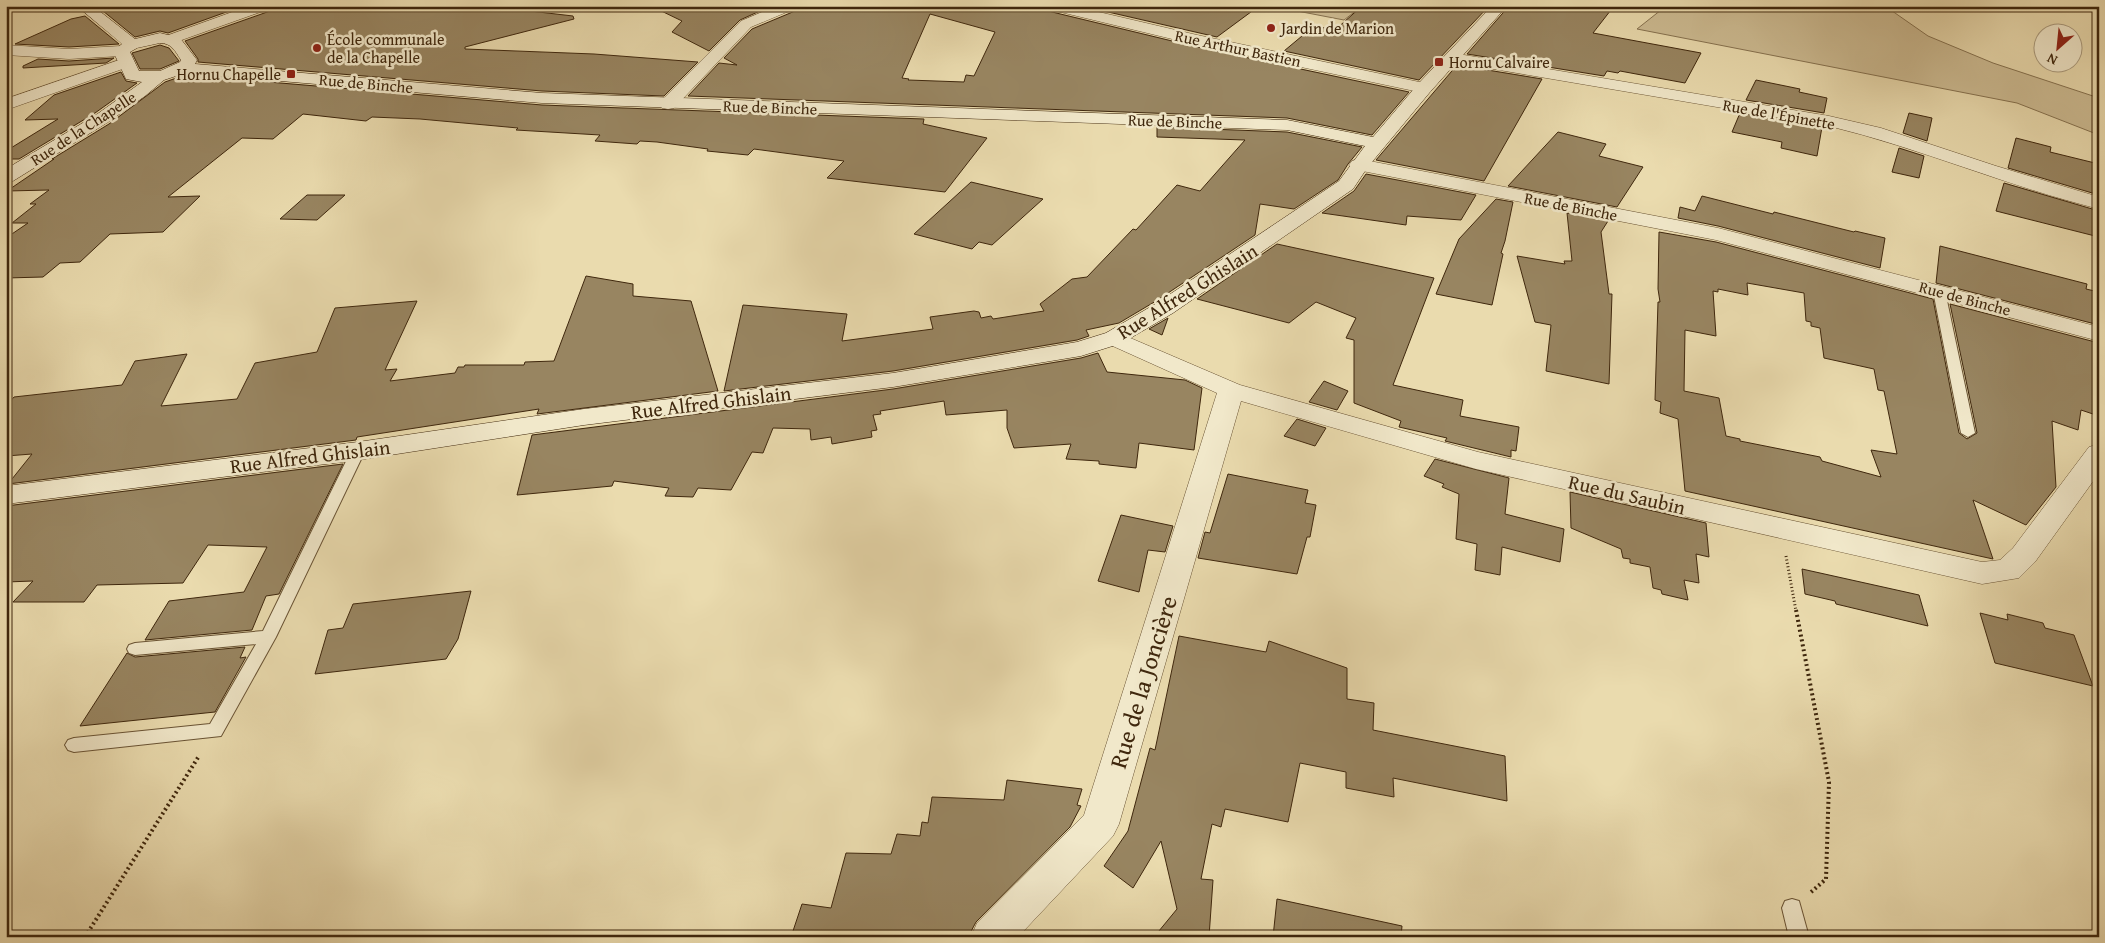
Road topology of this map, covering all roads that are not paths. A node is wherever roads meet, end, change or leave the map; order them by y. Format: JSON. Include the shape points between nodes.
{"nodes":[{"id":1,"x":84,"y":6,"type":"edge"},
{"id":2,"x":264,"y":6,"type":"edge"},
{"id":3,"x":789,"y":6,"type":"edge"},
{"id":4,"x":1054,"y":6,"type":"edge"},
{"id":5,"x":1500,"y":6,"type":"edge"},
{"id":6,"x":171,"y":39,"type":"junction"},
{"id":7,"x":6,"y":50,"type":"edge"},
{"id":8,"x":127,"y":58,"type":"junction"},
{"id":9,"x":1452,"y":58,"type":"junction"},
{"id":10,"x":183,"y":68,"type":"junction"},
{"id":11,"x":156,"y":76,"type":"junction"},
{"id":12,"x":1424,"y":88,"type":"junction"},
{"id":13,"x":668,"y":104,"type":"junction"},
{"id":14,"x":6,"y":105,"type":"edge"},
{"id":15,"x":1378,"y":143,"type":"junction"},
{"id":16,"x":1360,"y":165,"type":"junction"},
{"id":17,"x":6,"y":177,"type":"edge"},
{"id":18,"x":2099,"y":203,"type":"edge"},
{"id":19,"x":1939,"y":291,"type":"junction"},
{"id":20,"x":2099,"y":334,"type":"edge"},
{"id":21,"x":1114,"y":338,"type":"junction"},
{"id":22,"x":1231,"y":390,"type":"junction"},
{"id":23,"x":1968,"y":433,"type":"dead end"},
{"id":24,"x":358,"y":451,"type":"junction"},
{"id":25,"x":2099,"y":452,"type":"edge"},
{"id":26,"x":6,"y":495,"type":"edge"},
{"id":27,"x":268,"y":638,"type":"junction"},
{"id":28,"x":135,"y":649,"type":"dead end"},
{"id":29,"x":74,"y":745,"type":"dead end"},
{"id":30,"x":1792,"y":908,"type":"road end"},
{"id":31,"x":991,"y":937,"type":"edge"},
{"id":32,"x":1799,"y":937,"type":"edge"}],
"edges":[{"from":1,"to":8,"type":"street"},
{"from":2,"to":6,"type":"street"},
{"from":3,"to":13,"type":"street","via":[[746,24]]},
{"from":4,"to":12,"type":"street","name":"Rue Arthur Bastien"},
{"from":5,"to":9,"type":"street"},
{"from":6,"to":8,"type":"street","via":[[153,39]]},
{"from":6,"to":10,"type":"street","via":[[178,42],[189,60]]},
{"from":7,"to":8,"type":"street"},
{"from":8,"to":11,"type":"street","via":[[136,76]]},
{"from":8,"to":14,"type":"street","via":[[92,76]]},
{"from":9,"to":12,"type":"street"},
{"from":9,"to":18,"type":"street","name":"Rue de l'Épinette","via":[[1875,132]]},
{"from":10,"to":11,"type":"street"},
{"from":10,"to":13,"type":"street","name":"Rue de Binche","via":[[504,95]]},
{"from":11,"to":17,"type":"street","name":"Rue de la Chapelle","via":[[128,101]]},
{"from":12,"to":15,"type":"street"},
{"from":13,"to":15,"type":"street","name":"Rue de Binche","via":[[1287,125]]},
{"from":15,"to":16,"type":"street"},
{"from":16,"to":19,"type":"street","name":"Rue de Binche","via":[[1718,234]]},
{"from":16,"to":21,"type":"street","name":"Rue Alfred Ghislain","via":[[1346,185],[1328,199],[1165,308]]},
{"from":19,"to":20,"type":"street","name":"Rue de Binche"},
{"from":19,"to":23,"type":"lane"},
{"from":21,"to":22,"type":"street","name":"Rue du Saubin"},
{"from":21,"to":24,"type":"street","name":"Rue Alfred Ghislain","via":[[1081,349],[893,380],[584,417]]},
{"from":22,"to":25,"type":"street","name":"Rue du Saubin","via":[[1476,460],[1982,573],[2008,570],[2024,555]]},
{"from":22,"to":31,"type":"street","name":"Rue de la Joncière","via":[[1100,824]]},
{"from":24,"to":26,"type":"street","name":"Rue Alfred Ghislain"},
{"from":24,"to":27,"type":"lane"},
{"from":27,"to":28,"type":"lane"},
{"from":27,"to":29,"type":"lane","via":[[215,731]]},
{"from":30,"to":32,"type":"lane"}]}
